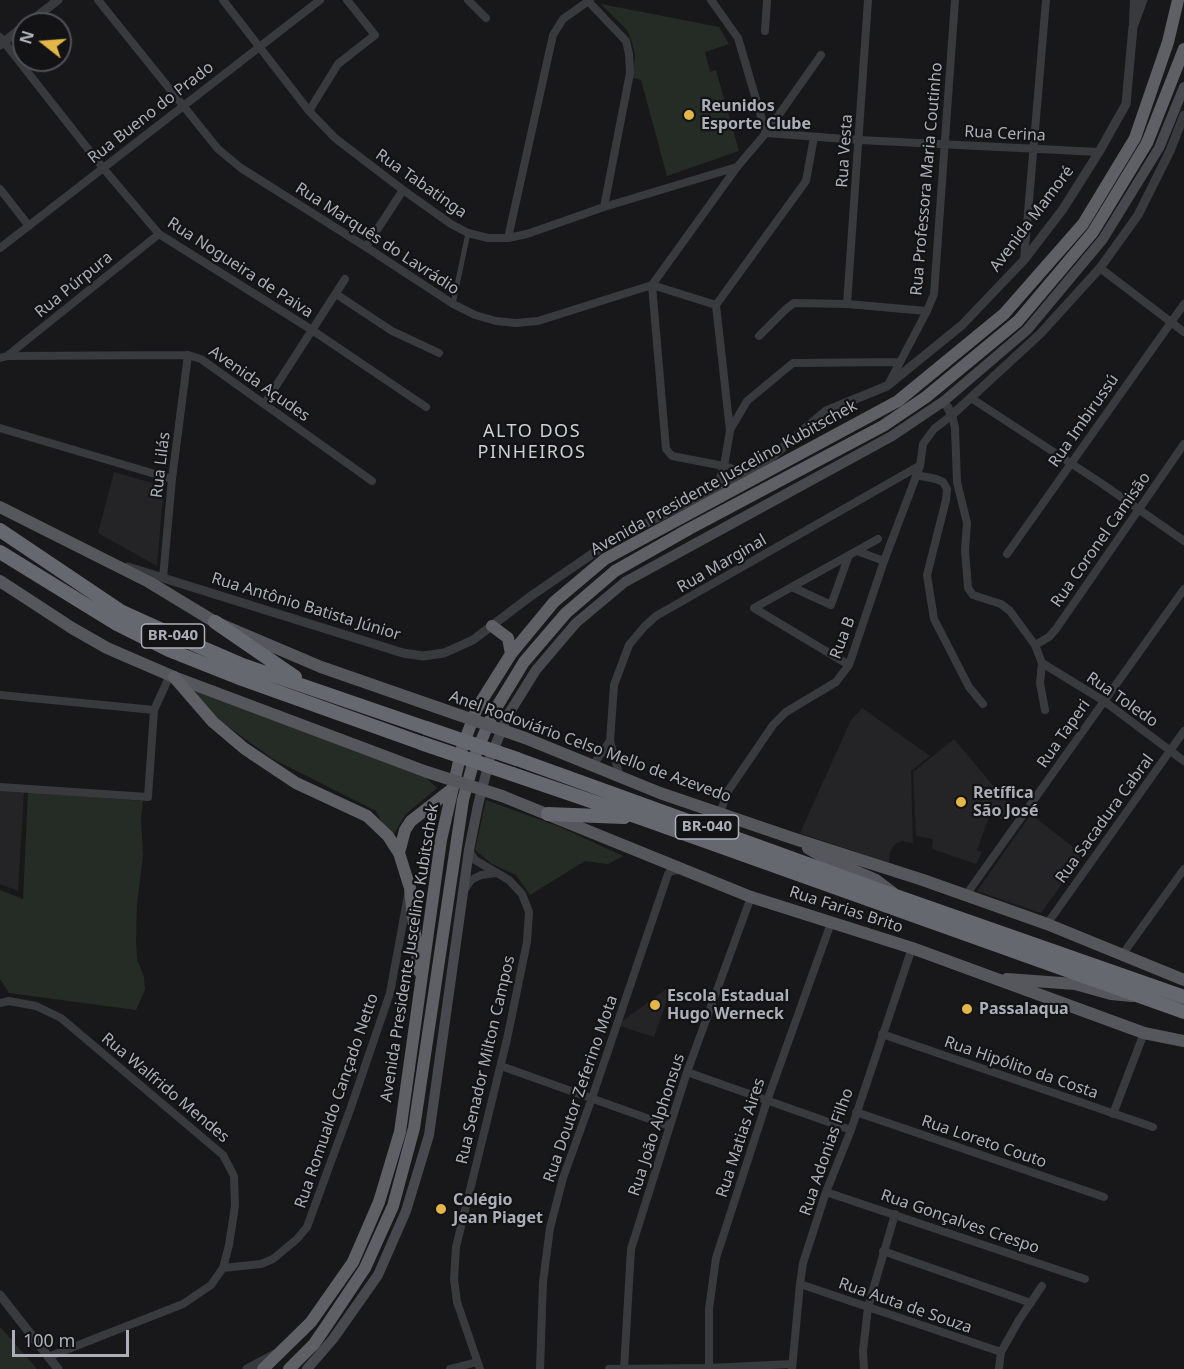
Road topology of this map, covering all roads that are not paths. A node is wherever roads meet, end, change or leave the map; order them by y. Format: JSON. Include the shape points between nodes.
{"nodes":[{"id":1,"x":58,"y":0,"type":"edge"},
{"id":2,"x":99,"y":0,"type":"edge"},
{"id":3,"x":223,"y":0,"type":"edge"},
{"id":4,"x":320,"y":0,"type":"edge"},
{"id":5,"x":347,"y":0,"type":"edge"},
{"id":6,"x":468,"y":0,"type":"edge"},
{"id":7,"x":588,"y":0,"type":"edge"},
{"id":8,"x":711,"y":0,"type":"edge"},
{"id":9,"x":768,"y":0,"type":"edge"},
{"id":10,"x":868,"y":0,"type":"edge"},
{"id":11,"x":955,"y":0,"type":"edge"},
{"id":12,"x":1046,"y":0,"type":"edge"},
{"id":13,"x":1134,"y":0,"type":"edge"},
{"id":14,"x":1143,"y":0,"type":"edge"},
{"id":15,"x":1178,"y":0,"type":"edge"},
{"id":16,"x":43,"y":12,"type":"edge"},
{"id":17,"x":486,"y":18,"type":"dead end"},
{"id":18,"x":1133,"y":27,"type":"junction"},
{"id":19,"x":765,"y":31,"type":"dead end"},
{"id":20,"x":1,"y":41,"type":"edge"},
{"id":21,"x":259,"y":46,"type":"junction"},
{"id":22,"x":1184,"y":49,"type":"edge"},
{"id":23,"x":821,"y":55,"type":"dead end"},
{"id":24,"x":1184,"y":87,"type":"edge"},
{"id":25,"x":183,"y":105,"type":"junction"},
{"id":26,"x":309,"y":111,"type":"junction"},
{"id":27,"x":1184,"y":115,"type":"edge"},
{"id":28,"x":766,"y":133,"type":"junction"},
{"id":29,"x":814,"y":137,"type":"junction"},
{"id":30,"x":859,"y":140,"type":"junction"},
{"id":31,"x":945,"y":145,"type":"junction"},
{"id":32,"x":1033,"y":150,"type":"junction"},
{"id":33,"x":1099,"y":152,"type":"junction"},
{"id":34,"x":737,"y":166,"type":"junction"},
{"id":35,"x":103,"y":168,"type":"junction"},
{"id":36,"x":0,"y":189,"type":"edge"},
{"id":37,"x":403,"y":190,"type":"junction"},
{"id":38,"x":604,"y":207,"type":"junction"},
{"id":39,"x":29,"y":226,"type":"junction"},
{"id":40,"x":468,"y":233,"type":"junction"},
{"id":41,"x":159,"y":234,"type":"junction"},
{"id":42,"x":508,"y":238,"type":"junction"},
{"id":43,"x":366,"y":246,"type":"junction"},
{"id":44,"x":0,"y":248,"type":"edge"},
{"id":45,"x":1024,"y":260,"type":"junction"},
{"id":46,"x":1100,"y":268,"type":"junction"},
{"id":47,"x":345,"y":279,"type":"dead end"},
{"id":48,"x":652,"y":285,"type":"junction"},
{"id":49,"x":336,"y":294,"type":"junction"},
{"id":50,"x":453,"y":304,"type":"junction"},
{"id":51,"x":847,"y":304,"type":"junction"},
{"id":52,"x":1184,"y":304,"type":"edge"},
{"id":53,"x":716,"y":305,"type":"junction"},
{"id":54,"x":927,"y":310,"type":"junction"},
{"id":55,"x":1171,"y":322,"type":"junction"},
{"id":56,"x":312,"y":330,"type":"junction"},
{"id":57,"x":1184,"y":332,"type":"edge"},
{"id":58,"x":759,"y":336,"type":"dead end"},
{"id":59,"x":439,"y":353,"type":"dead end"},
{"id":60,"x":188,"y":355,"type":"junction"},
{"id":61,"x":3,"y":357,"type":"edge"},
{"id":62,"x":900,"y":362,"type":"junction"},
{"id":63,"x":887,"y":386,"type":"junction"},
{"id":64,"x":971,"y":398,"type":"junction"},
{"id":65,"x":944,"y":401,"type":"junction"},
{"id":66,"x":265,"y":403,"type":"junction"},
{"id":67,"x":426,"y":407,"type":"dead end"},
{"id":68,"x":952,"y":415,"type":"junction"},
{"id":69,"x":0,"y":428,"type":"edge"},
{"id":70,"x":730,"y":431,"type":"junction"},
{"id":71,"x":1184,"y":444,"type":"edge"},
{"id":72,"x":1072,"y":463,"type":"junction"},
{"id":73,"x":724,"y":466,"type":"junction"},
{"id":74,"x":920,"y":466,"type":"junction"},
{"id":75,"x":747,"y":473,"type":"junction"},
{"id":76,"x":916,"y":475,"type":"junction"},
{"id":77,"x":172,"y":479,"type":"junction"},
{"id":78,"x":372,"y":481,"type":"dead end"},
{"id":79,"x":717,"y":487,"type":"junction"},
{"id":80,"x":0,"y":507,"type":"edge"},
{"id":81,"x":1140,"y":510,"type":"junction"},
{"id":82,"x":0,"y":530,"type":"edge"},
{"id":83,"x":878,"y":539,"type":"dead end"},
{"id":84,"x":1184,"y":541,"type":"edge"},
{"id":85,"x":857,"y":551,"type":"junction"},
{"id":86,"x":0,"y":552,"type":"edge"},
{"id":87,"x":1007,"y":554,"type":"dead end"},
{"id":88,"x":849,"y":555,"type":"junction"},
{"id":89,"x":108,"y":560,"type":"junction"},
{"id":90,"x":884,"y":561,"type":"junction"},
{"id":91,"x":164,"y":578,"type":"junction"},
{"id":92,"x":0,"y":581,"type":"edge"},
{"id":93,"x":792,"y":587,"type":"junction"},
{"id":94,"x":1184,"y":589,"type":"edge"},
{"id":95,"x":214,"y":622,"type":"junction"},
{"id":96,"x":492,"y":626,"type":"junction"},
{"id":97,"x":1035,"y":645,"type":"junction"},
{"id":98,"x":511,"y":654,"type":"junction"},
{"id":99,"x":1042,"y":663,"type":"junction"},
{"id":100,"x":849,"y":665,"type":"junction"},
{"id":101,"x":172,"y":676,"type":"junction"},
{"id":102,"x":0,"y":695,"type":"edge"},
{"id":103,"x":332,"y":696,"type":"junction"},
{"id":104,"x":1104,"y":701,"type":"junction"},
{"id":105,"x":983,"y":704,"type":"dead end"},
{"id":106,"x":154,"y":710,"type":"junction"},
{"id":107,"x":1045,"y":710,"type":"dead end"},
{"id":108,"x":1184,"y":730,"type":"edge"},
{"id":109,"x":610,"y":741,"type":"junction"},
{"id":110,"x":1170,"y":752,"type":"junction"},
{"id":111,"x":1184,"y":761,"type":"edge"},
{"id":112,"x":593,"y":765,"type":"junction"},
{"id":113,"x":620,"y":777,"type":"junction"},
{"id":114,"x":0,"y":787,"type":"edge"},
{"id":115,"x":452,"y":789,"type":"junction"},
{"id":116,"x":720,"y":813,"type":"junction"},
{"id":117,"x":548,"y":814,"type":"junction"},
{"id":118,"x":641,"y":818,"type":"junction"},
{"id":119,"x":792,"y":838,"type":"junction"},
{"id":120,"x":469,"y":850,"type":"junction"},
{"id":121,"x":399,"y":853,"type":"junction"},
{"id":122,"x":682,"y":870,"type":"junction"},
{"id":123,"x":1184,"y":870,"type":"edge"},
{"id":124,"x":496,"y":873,"type":"junction"},
{"id":125,"x":410,"y":888,"type":"junction"},
{"id":126,"x":464,"y":889,"type":"junction"},
{"id":127,"x":966,"y":895,"type":"junction"},
{"id":128,"x":896,"y":896,"type":"junction"},
{"id":129,"x":751,"y":897,"type":"junction"},
{"id":130,"x":831,"y":923,"type":"junction"},
{"id":131,"x":1047,"y":924,"type":"junction"},
{"id":132,"x":912,"y":948,"type":"junction"},
{"id":133,"x":1122,"y":955,"type":"junction"},
{"id":134,"x":988,"y":977,"type":"junction"},
{"id":135,"x":1184,"y":980,"type":"edge"},
{"id":136,"x":421,"y":990,"type":"junction"},
{"id":137,"x":1142,"y":997,"type":"junction"},
{"id":138,"x":1184,"y":997,"type":"edge"},
{"id":139,"x":0,"y":1003,"type":"edge"},
{"id":140,"x":1184,"y":1012,"type":"edge"},
{"id":141,"x":882,"y":1034,"type":"junction"},
{"id":142,"x":1144,"y":1034,"type":"junction"},
{"id":143,"x":1184,"y":1041,"type":"edge"},
{"id":144,"x":501,"y":1066,"type":"junction"},
{"id":145,"x":687,"y":1072,"type":"junction"},
{"id":146,"x":592,"y":1098,"type":"junction"},
{"id":147,"x":767,"y":1101,"type":"junction"},
{"id":148,"x":856,"y":1112,"type":"junction"},
{"id":149,"x":1113,"y":1114,"type":"junction"},
{"id":150,"x":669,"y":1126,"type":"junction"},
{"id":151,"x":1153,"y":1127,"type":"dead end"},
{"id":152,"x":850,"y":1130,"type":"junction"},
{"id":153,"x":826,"y":1192,"type":"junction"},
{"id":154,"x":1104,"y":1197,"type":"dead end"},
{"id":155,"x":895,"y":1214,"type":"junction"},
{"id":156,"x":883,"y":1251,"type":"junction"},
{"id":157,"x":223,"y":1268,"type":"junction"},
{"id":158,"x":1084,"y":1279,"type":"dead end"},
{"id":159,"x":800,"y":1284,"type":"junction"},
{"id":160,"x":1042,"y":1286,"type":"dead end"},
{"id":161,"x":0,"y":1295,"type":"edge"},
{"id":162,"x":1031,"y":1303,"type":"junction"},
{"id":163,"x":868,"y":1307,"type":"junction"},
{"id":164,"x":285,"y":1348,"type":"junction"},
{"id":165,"x":1001,"y":1352,"type":"junction"},
{"id":166,"x":48,"y":1357,"type":"junction"},
{"id":167,"x":479,"y":1366,"type":"edge"},
{"id":168,"x":792,"y":1367,"type":"edge"},
{"id":169,"x":57,"y":1369,"type":"edge"},
{"id":170,"x":247,"y":1369,"type":"edge"},
{"id":171,"x":263,"y":1369,"type":"edge"},
{"id":172,"x":289,"y":1369,"type":"edge"},
{"id":173,"x":307,"y":1369,"type":"edge"},
{"id":174,"x":450,"y":1369,"type":"edge"},
{"id":175,"x":540,"y":1369,"type":"edge"},
{"id":176,"x":609,"y":1369,"type":"edge"},
{"id":177,"x":624,"y":1369,"type":"edge"},
{"id":178,"x":709,"y":1369,"type":"edge"},
{"id":179,"x":864,"y":1369,"type":"edge"},
{"id":180,"x":999,"y":1369,"type":"edge"}],
"edges":[{"from":1,"to":16,"type":"street"},
{"from":2,"to":25,"type":"street","name":"Rua Marquês do Lavrádio"},
{"from":3,"to":21,"type":"street","name":"Rua Tabatinga"},
{"from":4,"to":21,"type":"street","name":"Rua Bueno do Prado"},
{"from":5,"to":26,"type":"street","via":[[375,35],[338,64]]},
{"from":6,"to":17,"type":"street"},
{"from":7,"to":38,"type":"street","via":[[626,41],[629,54],[630,73]]},
{"from":7,"to":42,"type":"street","via":[[563,19],[554,36]]},
{"from":8,"to":28,"type":"street","via":[[738,38]]},
{"from":9,"to":19,"type":"street"},
{"from":10,"to":30,"type":"street","name":"Rua Vesta"},
{"from":11,"to":31,"type":"street","name":"Rua Professora Maria Coutinho"},
{"from":12,"to":32,"type":"street"},
{"from":13,"to":18,"type":"street"},
{"from":14,"to":18,"type":"street"},
{"from":15,"to":98,"type":"highway","name":"Avenida Presidente Juscelino Kubitschek","via":[[1135,138],[1083,224],[1004,314],[898,401],[605,559],[555,602]]},
{"from":18,"to":33,"type":"street","name":"Avenida Mamoré","via":[[1126,104]]},
{"from":20,"to":35,"type":"street","name":"Rua Nogueira de Paiva"},
{"from":21,"to":25,"type":"street","name":"Rua Bueno do Prado"},
{"from":21,"to":26,"type":"street","name":"Rua Tabatinga"},
{"from":22,"to":172,"type":"highway","name":"Avenida Presidente Juscelino Kubitschek","via":[[1147,143],[1092,232],[1018,321],[926,397],[883,426],[615,571],[566,613],[524,663],[493,712],[463,800],[414,1128],[393,1206],[365,1268],[314,1344]]},
{"from":23,"to":28,"type":"street"},
{"from":24,"to":65,"type":"main road","via":[[1159,148],[1103,239],[1027,330]]},
{"from":25,"to":35,"type":"street","name":"Rua Bueno do Prado"},
{"from":25,"to":43,"type":"street","name":"Rua Marquês do Lavrádio","via":[[218,149],[241,168]]},
{"from":26,"to":37,"type":"street","name":"Rua Tabatinga","via":[[335,138]]},
{"from":27,"to":46,"type":"street","via":[[1138,215]]},
{"from":28,"to":29,"type":"street","name":"Rua Cerina"},
{"from":28,"to":34,"type":"street"},
{"from":29,"to":30,"type":"street","name":"Rua Cerina"},
{"from":29,"to":53,"type":"street","via":[[806,181]]},
{"from":30,"to":31,"type":"street","name":"Rua Cerina"},
{"from":30,"to":51,"type":"street","name":"Rua Vesta"},
{"from":31,"to":32,"type":"street","name":"Rua Cerina"},
{"from":31,"to":54,"type":"street","name":"Rua Professora Maria Coutinho","via":[[934,294]]},
{"from":32,"to":33,"type":"street","name":"Rua Cerina"},
{"from":32,"to":45,"type":"street"},
{"from":33,"to":45,"type":"street","name":"Avenida Mamoré"},
{"from":34,"to":38,"type":"street","name":"Rua Tabatinga"},
{"from":34,"to":48,"type":"street"},
{"from":35,"to":39,"type":"street","name":"Rua Bueno do Prado"},
{"from":35,"to":41,"type":"street","name":"Rua Nogueira de Paiva"},
{"from":36,"to":39,"type":"street"},
{"from":37,"to":40,"type":"street","name":"Rua Tabatinga"},
{"from":37,"to":43,"type":"street"},
{"from":38,"to":42,"type":"street","name":"Rua Tabatinga"},
{"from":39,"to":44,"type":"street","name":"Rua Bueno do Prado"},
{"from":40,"to":42,"type":"street","name":"Rua Tabatinga"},
{"from":40,"to":50,"type":"street"},
{"from":41,"to":56,"type":"street","name":"Rua Nogueira de Paiva"},
{"from":41,"to":61,"type":"street","name":"Rua Púrpura"},
{"from":43,"to":50,"type":"street","name":"Rua Marquês do Lavrádio"},
{"from":45,"to":63,"type":"street","name":"Avenida Mamoré","via":[[962,325]]},
{"from":46,"to":55,"type":"street"},
{"from":46,"to":64,"type":"street","via":[[1040,334]]},
{"from":47,"to":49,"type":"street"},
{"from":48,"to":50,"type":"street","name":"Rua Marquês do Lavrádio","via":[[538,321],[496,321]]},
{"from":48,"to":53,"type":"street"},
{"from":48,"to":73,"type":"street","via":[[666,449],[672,456]]},
{"from":49,"to":56,"type":"street"},
{"from":49,"to":59,"type":"street","via":[[392,331]]},
{"from":51,"to":54,"type":"street"},
{"from":51,"to":58,"type":"street","via":[[794,303]]},
{"from":52,"to":55,"type":"street","name":"Rua Imbirussú"},
{"from":53,"to":70,"type":"street"},
{"from":54,"to":62,"type":"street","name":"Rua Professora Maria Coutinho"},
{"from":55,"to":57,"type":"street"},
{"from":55,"to":72,"type":"street","name":"Rua Imbirussú"},
{"from":56,"to":66,"type":"street"},
{"from":56,"to":67,"type":"street","name":"Rua Nogueira de Paiva"},
{"from":60,"to":61,"type":"street","name":"Avenida Açudes"},
{"from":60,"to":66,"type":"street","name":"Avenida Açudes","via":[[201,359]]},
{"from":60,"to":77,"type":"street","name":"Rua Lilás"},
{"from":62,"to":63,"type":"street","name":"Rua Professora Maria Coutinho"},
{"from":62,"to":70,"type":"street","via":[[793,363],[747,401]]},
{"from":63,"to":75,"type":"street","name":"Avenida Mamoré","via":[[826,411]]},
{"from":64,"to":68,"type":"street"},
{"from":64,"to":72,"type":"street"},
{"from":65,"to":68,"type":"street"},
{"from":65,"to":120,"type":"main road","via":[[892,436],[625,582],[576,623],[536,670],[507,716],[490,758]]},
{"from":66,"to":78,"type":"street","name":"Avenida Açudes"},
{"from":68,"to":74,"type":"street","name":"Rua B","via":[[923,444]]},
{"from":68,"to":97,"type":"street","via":[[957,482],[967,523],[964,550],[968,588],[1010,611]]},
{"from":69,"to":77,"type":"street"},
{"from":70,"to":73,"type":"street"},
{"from":71,"to":81,"type":"street","name":"Rua Coronel Camisão"},
{"from":72,"to":81,"type":"street"},
{"from":72,"to":87,"type":"street","name":"Rua Imbirussú"},
{"from":73,"to":75,"type":"street"},
{"from":73,"to":79,"type":"street"},
{"from":74,"to":76,"type":"street","name":"Rua B"},
{"from":74,"to":109,"type":"street","name":"Rua Marginal","via":[[650,622],[629,645],[614,685]]},
{"from":75,"to":79,"type":"street","name":"Avenida Mamoré"},
{"from":76,"to":90,"type":"street","name":"Rua B"},
{"from":76,"to":105,"type":"street","via":[[936,479],[946,489],[927,576],[934,619],[969,687]]},
{"from":77,"to":91,"type":"street","name":"Rua Lilás"},
{"from":79,"to":96,"type":"street","name":"Avenida Mamoré","via":[[612,541]]},
{"from":80,"to":89,"type":"main road","name":"Anel Rodoviário Celso Mello de Azevedo"},
{"from":81,"to":84,"type":"street"},
{"from":81,"to":97,"type":"street","name":"Rua Coronel Camisão","via":[[1049,637]]},
{"from":82,"to":103,"type":"highway","number":"BR-040","via":[[122,612],[240,664]]},
{"from":83,"to":85,"type":"street"},
{"from":85,"to":88,"type":"street"},
{"from":85,"to":90,"type":"street"},
{"from":86,"to":118,"type":"highway","number":"BR-040","bridge":true,"via":[[117,624],[169,650],[421,743]]},
{"from":88,"to":93,"type":"street"},
{"from":88,"to":93,"type":"street","via":[[831,605]]},
{"from":89,"to":91,"type":"street","name":"Rua Antônio Batista Júnior"},
{"from":89,"to":95,"type":"main road","name":"Anel Rodoviário Celso Mello de Azevedo"},
{"from":90,"to":100,"type":"street","name":"Rua B"},
{"from":91,"to":96,"type":"street","name":"Rua Antônio Batista Júnior","via":[[423,656],[444,653]]},
{"from":92,"to":101,"type":"main road","via":[[107,648]]},
{"from":93,"to":100,"type":"street","via":[[754,608]]},
{"from":94,"to":104,"type":"street","name":"Rua Taperi"},
{"from":95,"to":103,"type":"highway","via":[[286,672]]},
{"from":95,"to":112,"type":"main road","name":"Anel Rodoviário Celso Mello de Azevedo","bridge":true,"via":[[321,667]]},
{"from":96,"to":98,"type":"highway","via":[[508,639]]},
{"from":97,"to":99,"type":"street"},
{"from":98,"to":115,"type":"highway","name":"Avenida Presidente Juscelino Kubitschek","via":[[477,708]]},
{"from":99,"to":104,"type":"street","name":"Rua Toledo"},
{"from":99,"to":107,"type":"street","via":[[1040,683]]},
{"from":100,"to":116,"type":"street","name":"Rua B","via":[[836,682],[786,712],[773,725],[728,791]]},
{"from":101,"to":106,"type":"street"},
{"from":101,"to":117,"type":"main road","name":"Rua Farias Brito","bridge":true},
{"from":101,"to":121,"type":"highway","via":[[213,722],[245,748],[296,783],[367,816]]},
{"from":102,"to":106,"type":"street"},
{"from":103,"to":128,"type":"highway","number":"BR-040","bridge":true},
{"from":104,"to":110,"type":"street","name":"Rua Toledo"},
{"from":104,"to":127,"type":"street","name":"Rua Taperi"},
{"from":106,"to":114,"type":"street","via":[[148,797]]},
{"from":108,"to":110,"type":"street","name":"Rua Sacadura Cabral"},
{"from":109,"to":112,"type":"street"},
{"from":109,"to":113,"type":"street","name":"Rua Marginal"},
{"from":110,"to":111,"type":"street","name":"Rua Toledo"},
{"from":110,"to":131,"type":"street","name":"Rua Sacadura Cabral"},
{"from":112,"to":113,"type":"main road","name":"Anel Rodoviário Celso Mello de Azevedo"},
{"from":113,"to":116,"type":"main road","name":"Anel Rodoviário Celso Mello de Azevedo"},
{"from":115,"to":121,"type":"highway","via":[[411,821]]},
{"from":115,"to":136,"type":"highway","name":"Avenida Presidente Juscelino Kubitschek","via":[[441,840]]},
{"from":116,"to":119,"type":"main road","name":"Anel Rodoviário Celso Mello de Azevedo"},
{"from":117,"to":118,"type":"highway"},
{"from":117,"to":122,"type":"main road","name":"Rua Farias Brito"},
{"from":118,"to":137,"type":"highway","number":"BR-040"},
{"from":119,"to":127,"type":"main road","name":"Anel Rodoviário Celso Mello de Azevedo"},
{"from":119,"to":128,"type":"main road","via":[[823,857],[876,880]]},
{"from":120,"to":124,"type":"street","name":"Rua Senador Milton Campos","via":[[475,860]]},
{"from":120,"to":126,"type":"main road"},
{"from":121,"to":125,"type":"highway"},
{"from":122,"to":129,"type":"main road","name":"Rua Farias Brito"},
{"from":122,"to":146,"type":"street","name":"Rua Doutor Zeferino Mota","via":[[668,874]]},
{"from":123,"to":133,"type":"street"},
{"from":124,"to":126,"type":"street","via":[[471,880]]},
{"from":124,"to":144,"type":"street","name":"Rua Senador Milton Campos","via":[[522,894],[529,912],[527,942]]},
{"from":125,"to":136,"type":"highway"},
{"from":125,"to":157,"type":"street","name":"Rua Romualdo Cançado Netto","via":[[390,993],[307,1227],[273,1259]]},
{"from":126,"to":173,"type":"main road","via":[[429,1135],[406,1211],[378,1275]]},
{"from":127,"to":131,"type":"main road","name":"Anel Rodoviário Celso Mello de Azevedo"},
{"from":128,"to":138,"type":"highway","number":"BR-040"},
{"from":129,"to":130,"type":"main road","name":"Rua Farias Brito"},
{"from":129,"to":145,"type":"street","name":"Rua João Alphonsus"},
{"from":130,"to":132,"type":"main road","name":"Rua Farias Brito"},
{"from":130,"to":147,"type":"street","name":"Rua Matias Aires"},
{"from":131,"to":133,"type":"main road","name":"Anel Rodoviário Celso Mello de Azevedo"},
{"from":132,"to":134,"type":"main road","name":"Rua Farias Brito"},
{"from":132,"to":141,"type":"street","name":"Rua Adonias Filho"},
{"from":133,"to":135,"type":"main road","name":"Anel Rodoviário Celso Mello de Azevedo"},
{"from":134,"to":137,"type":"main road","via":[[1075,984]]},
{"from":134,"to":142,"type":"main road","name":"Rua Farias Brito"},
{"from":136,"to":164,"type":"highway","name":"Avenida Presidente Juscelino Kubitschek","via":[[400,1132],[379,1202],[353,1262],[311,1322]]},
{"from":137,"to":140,"type":"highway","number":"BR-040"},
{"from":139,"to":157,"type":"street","name":"Rua Walfrido Mendes","via":[[36,1006],[61,1018],[223,1155],[234,1176],[235,1206]]},
{"from":141,"to":148,"type":"street","name":"Rua Adonias Filho"},
{"from":141,"to":149,"type":"street","name":"Rua Hipólito da Costa"},
{"from":142,"to":143,"type":"main road","name":"Rua Farias Brito"},
{"from":142,"to":149,"type":"street"},
{"from":144,"to":146,"type":"street"},
{"from":144,"to":167,"type":"street","name":"Rua Senador Milton Campos","via":[[456,1247],[457,1302]]},
{"from":145,"to":147,"type":"street"},
{"from":145,"to":150,"type":"street","name":"Rua João Alphonsus"},
{"from":146,"to":150,"type":"street"},
{"from":146,"to":175,"type":"street","name":"Rua Doutor Zeferino Mota","via":[[563,1178],[550,1228],[543,1282]]},
{"from":147,"to":152,"type":"street"},
{"from":147,"to":178,"type":"street","name":"Rua Matias Aires","via":[[716,1258],[709,1309]]},
{"from":148,"to":152,"type":"street","name":"Rua Adonias Filho"},
{"from":148,"to":154,"type":"street","name":"Rua Loreto Couto"},
{"from":149,"to":151,"type":"street","name":"Rua Hipólito da Costa"},
{"from":150,"to":177,"type":"street","name":"Rua João Alphonsus","via":[[631,1249]]},
{"from":152,"to":153,"type":"street","name":"Rua Adonias Filho"},
{"from":153,"to":155,"type":"street","name":"Rua Gonçalves Crespo"},
{"from":153,"to":159,"type":"street","name":"Rua Adonias Filho"},
{"from":155,"to":156,"type":"street"},
{"from":155,"to":158,"type":"street","name":"Rua Gonçalves Crespo"},
{"from":156,"to":162,"type":"street"},
{"from":156,"to":163,"type":"street"},
{"from":157,"to":166,"type":"street","name":"Rua Walfrido Mendes","via":[[211,1285],[183,1304]]},
{"from":159,"to":163,"type":"street","name":"Rua Auta de Souza"},
{"from":159,"to":168,"type":"street","name":"Rua Adonias Filho"},
{"from":160,"to":162,"type":"street"},
{"from":161,"to":166,"type":"street"},
{"from":162,"to":165,"type":"street"},
{"from":163,"to":165,"type":"street","name":"Rua Auta de Souza"},
{"from":163,"to":179,"type":"street"},
{"from":164,"to":170,"type":"street"},
{"from":164,"to":171,"type":"highway","name":"Avenida Presidente Juscelino Kubitschek"},
{"from":165,"to":180,"type":"street"},
{"from":166,"to":169,"type":"street"},
{"from":167,"to":174,"type":"street"},
{"from":168,"to":178,"type":"street"},
{"from":176,"to":177,"type":"street"},
{"from":177,"to":178,"type":"street"}]}
